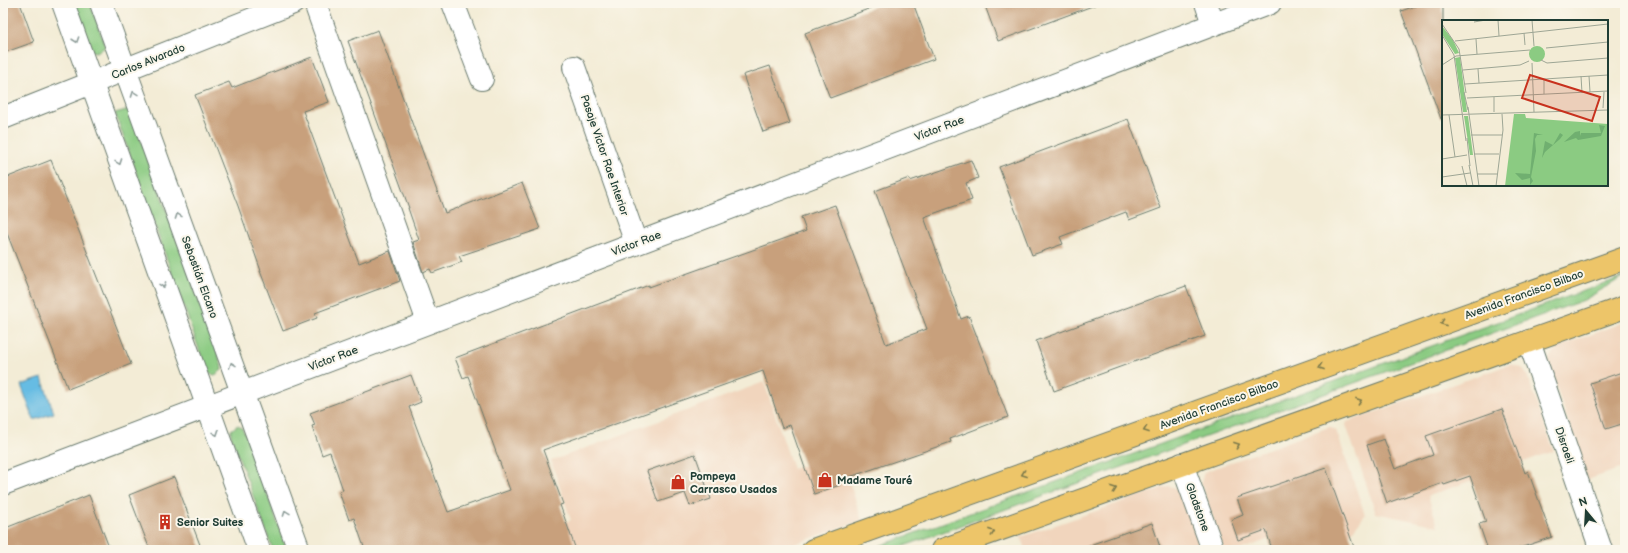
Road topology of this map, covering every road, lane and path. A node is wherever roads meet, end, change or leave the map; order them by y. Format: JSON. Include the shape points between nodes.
{"nodes":[{"id":1,"x":63,"y":3,"type":"edge"},
{"id":2,"x":101,"y":3,"type":"edge"},
{"id":3,"x":293,"y":3,"type":"edge"},
{"id":4,"x":315,"y":3,"type":"edge"},
{"id":5,"x":453,"y":3,"type":"edge"},
{"id":6,"x":1206,"y":3,"type":"edge"},
{"id":7,"x":1270,"y":3,"type":"edge"},
{"id":8,"x":1213,"y":24,"type":"junction"},
{"id":9,"x":574,"y":67,"type":"dead end"},
{"id":10,"x":125,"y":70,"type":"junction"},
{"id":11,"x":482,"y":79,"type":"dead end"},
{"id":12,"x":91,"y":83,"type":"junction"},
{"id":13,"x":3,"y":118,"type":"edge"},
{"id":14,"x":636,"y":243,"type":"junction"},
{"id":15,"x":1625,"y":258,"type":"edge"},
{"id":16,"x":1625,"y":307,"type":"edge"},
{"id":17,"x":428,"y":322,"type":"junction"},
{"id":18,"x":1529,"y":341,"type":"junction"},
{"id":19,"x":242,"y":393,"type":"junction"},
{"id":20,"x":207,"y":406,"type":"junction"},
{"id":21,"x":1182,"y":464,"type":"junction"},
{"id":22,"x":3,"y":484,"type":"edge"},
{"id":23,"x":259,"y":550,"type":"edge"},
{"id":24,"x":299,"y":550,"type":"edge"},
{"id":25,"x":813,"y":550,"type":"edge"},
{"id":26,"x":942,"y":550,"type":"edge"},
{"id":27,"x":1213,"y":550,"type":"edge"},
{"id":28,"x":1601,"y":550,"type":"edge"}],
"edges":[{"from":1,"to":12,"type":"street","one_way":true},
{"from":2,"to":10,"type":"street","name":"Sebastián Elcano"},
{"from":3,"to":10,"type":"street","name":"Carlos Alvarado"},
{"from":4,"to":17,"type":"street"},
{"from":5,"to":11,"type":"street"},
{"from":6,"to":8,"type":"street"},
{"from":7,"to":8,"type":"street","name":"Víctor Rae"},
{"from":8,"to":14,"type":"street","name":"Víctor Rae"},
{"from":9,"to":14,"type":"street","name":"Pasaje Víctor Rae Interior"},
{"from":10,"to":12,"type":"street","name":"Carlos Alvarado"},
{"from":19,"to":10,"type":"street","name":"Sebastián Elcano","one_way":true},
{"from":12,"to":13,"type":"street","name":"Carlos Alvarado"},
{"from":12,"to":20,"type":"street","one_way":true},
{"from":14,"to":17,"type":"street","name":"Víctor Rae"},
{"from":15,"to":25,"type":"main road","name":"Avenida Francisco Bilbao","one_way":true},
{"from":16,"to":18,"type":"main road"},
{"from":17,"to":19,"type":"street","name":"Víctor Rae"},
{"from":21,"to":18,"type":"main road","one_way":true},
{"from":18,"to":28,"type":"street","name":"Disraeli"},
{"from":19,"to":20,"type":"street","name":"Víctor Rae"},
{"from":24,"to":19,"type":"street","name":"Sebastián Elcano","one_way":true},
{"from":20,"to":22,"type":"street","name":"Víctor Rae"},
{"from":20,"to":23,"type":"street","one_way":true},
{"from":26,"to":21,"type":"main road","one_way":true},
{"from":21,"to":27,"type":"street","name":"Gladstone"}]}
